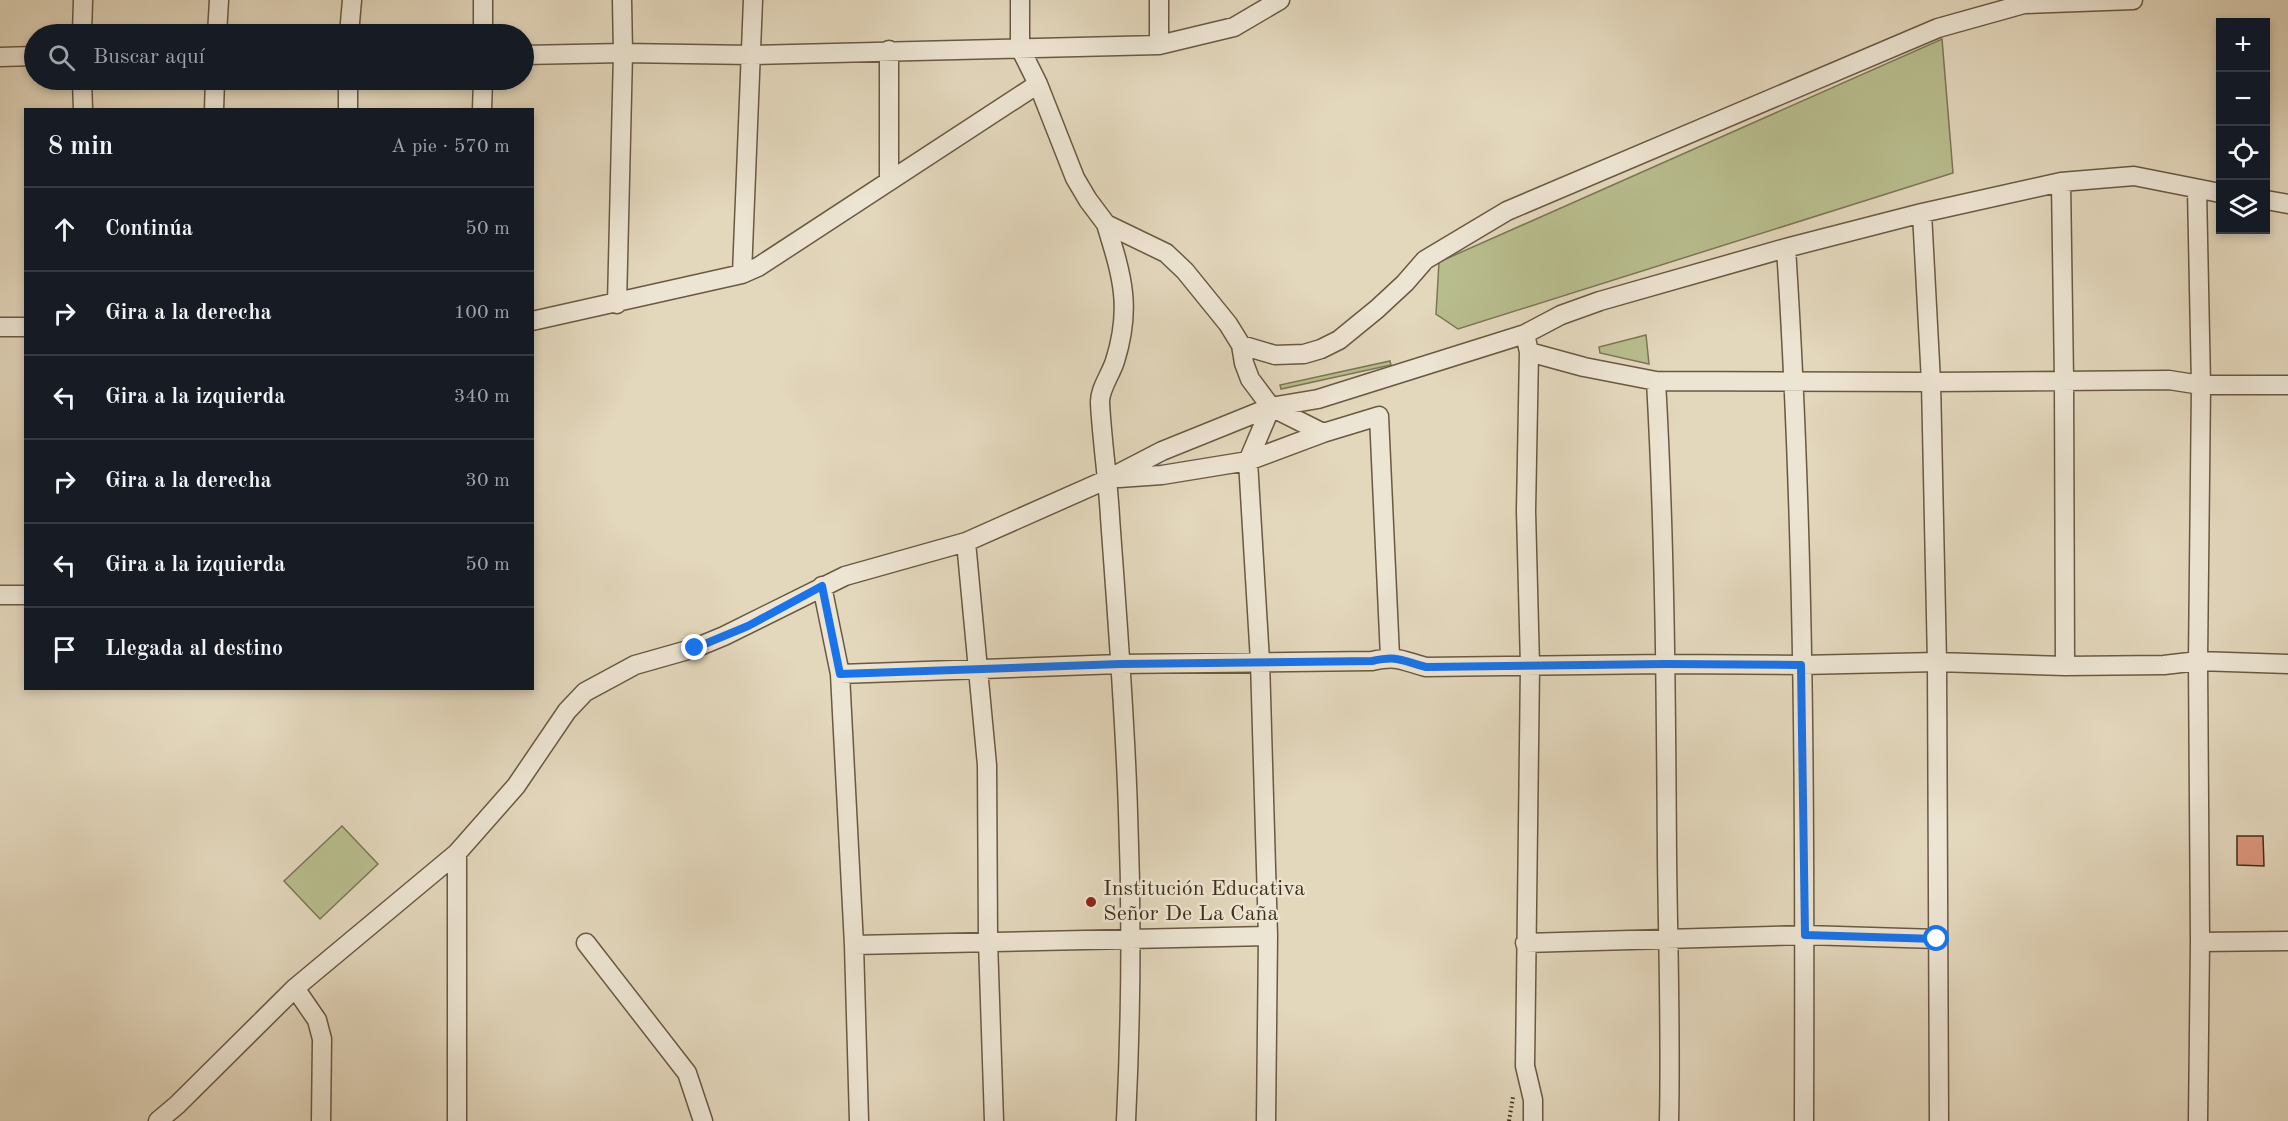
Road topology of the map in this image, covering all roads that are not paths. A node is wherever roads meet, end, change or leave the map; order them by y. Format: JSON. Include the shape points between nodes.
{"nodes":[{"id":1,"x":82,"y":0,"type":"edge"},
{"id":2,"x":219,"y":0,"type":"edge"},
{"id":3,"x":352,"y":0,"type":"edge"},
{"id":4,"x":483,"y":0,"type":"edge"},
{"id":5,"x":622,"y":0,"type":"edge"},
{"id":6,"x":753,"y":0,"type":"edge"},
{"id":7,"x":1020,"y":0,"type":"edge"},
{"id":8,"x":1159,"y":0,"type":"edge"},
{"id":9,"x":1280,"y":0,"type":"edge"},
{"id":10,"x":2133,"y":0,"type":"edge"},
{"id":11,"x":82,"y":24,"type":"edge"},
{"id":12,"x":218,"y":24,"type":"edge"},
{"id":13,"x":351,"y":24,"type":"edge"},
{"id":14,"x":483,"y":24,"type":"edge"},
{"id":15,"x":1158,"y":45,"type":"junction"},
{"id":16,"x":1020,"y":48,"type":"junction"},
{"id":17,"x":889,"y":51,"type":"junction"},
{"id":18,"x":623,"y":52,"type":"junction"},
{"id":19,"x":534,"y":55,"type":"edge"},
{"id":20,"x":752,"y":55,"type":"junction"},
{"id":21,"x":24,"y":56,"type":"edge"},
{"id":22,"x":0,"y":57,"type":"edge"},
{"id":23,"x":1038,"y":84,"type":"junction"},
{"id":24,"x":82,"y":90,"type":"edge"},
{"id":25,"x":215,"y":90,"type":"edge"},
{"id":26,"x":348,"y":90,"type":"edge"},
{"id":27,"x":483,"y":90,"type":"edge"},
{"id":28,"x":83,"y":108,"type":"edge"},
{"id":29,"x":214,"y":108,"type":"edge"},
{"id":30,"x":348,"y":108,"type":"edge"},
{"id":31,"x":482,"y":108,"type":"edge"},
{"id":32,"x":888,"y":181,"type":"junction"},
{"id":33,"x":2061,"y":182,"type":"junction"},
{"id":34,"x":2197,"y":189,"type":"junction"},
{"id":35,"x":2216,"y":192,"type":"edge"},
{"id":36,"x":2270,"y":201,"type":"edge"},
{"id":37,"x":2288,"y":204,"type":"edge"},
{"id":38,"x":1922,"y":213,"type":"junction"},
{"id":39,"x":1106,"y":224,"type":"junction"},
{"id":40,"x":1786,"y":248,"type":"junction"},
{"id":41,"x":742,"y":274,"type":"junction"},
{"id":42,"x":616,"y":304,"type":"junction"},
{"id":43,"x":534,"y":321,"type":"edge"},
{"id":44,"x":0,"y":327,"type":"edge"},
{"id":45,"x":24,"y":327,"type":"edge"},
{"id":46,"x":1525,"y":334,"type":"junction"},
{"id":47,"x":1241,"y":345,"type":"junction"},
{"id":48,"x":1529,"y":352,"type":"junction"},
{"id":49,"x":2064,"y":380,"type":"junction"},
{"id":50,"x":1656,"y":381,"type":"junction"},
{"id":51,"x":1795,"y":382,"type":"junction"},
{"id":52,"x":1931,"y":382,"type":"junction"},
{"id":53,"x":2201,"y":385,"type":"junction"},
{"id":54,"x":2288,"y":385,"type":"edge"},
{"id":55,"x":1271,"y":407,"type":"junction"},
{"id":56,"x":1323,"y":433,"type":"junction"},
{"id":57,"x":1248,"y":461,"type":"junction"},
{"id":58,"x":1108,"y":479,"type":"junction"},
{"id":59,"x":966,"y":542,"type":"junction"},
{"id":60,"x":822,"y":586,"type":"junction"},
{"id":61,"x":0,"y":595,"type":"edge"},
{"id":62,"x":24,"y":595,"type":"edge"},
{"id":63,"x":1390,"y":657,"type":"junction"},
{"id":64,"x":1260,"y":661,"type":"junction"},
{"id":65,"x":2198,"y":661,"type":"junction"},
{"id":66,"x":1937,"y":663,"type":"junction"},
{"id":67,"x":1120,"y":664,"type":"junction"},
{"id":68,"x":1666,"y":664,"type":"junction"},
{"id":69,"x":2288,"y":664,"type":"edge"},
{"id":70,"x":1801,"y":665,"type":"junction"},
{"id":71,"x":1530,"y":666,"type":"junction"},
{"id":72,"x":2065,"y":666,"type":"junction"},
{"id":73,"x":978,"y":668,"type":"junction"},
{"id":74,"x":840,"y":674,"type":"junction"},
{"id":75,"x":457,"y":853,"type":"junction"},
{"id":76,"x":1805,"y":935,"type":"junction"},
{"id":77,"x":1268,"y":936,"type":"junction"},
{"id":78,"x":1937,"y":939,"type":"junction"},
{"id":79,"x":1131,"y":940,"type":"junction"},
{"id":80,"x":1668,"y":940,"type":"junction"},
{"id":81,"x":988,"y":941,"type":"junction"},
{"id":82,"x":2288,"y":941,"type":"edge"},
{"id":83,"x":2200,"y":942,"type":"junction"},
{"id":84,"x":586,"y":943,"type":"dead end"},
{"id":85,"x":1525,"y":943,"type":"junction"},
{"id":86,"x":854,"y":945,"type":"junction"},
{"id":87,"x":294,"y":988,"type":"junction"},
{"id":88,"x":177,"y":1113,"type":"edge"},
{"id":89,"x":158,"y":1121,"type":"edge"},
{"id":90,"x":321,"y":1121,"type":"edge"},
{"id":91,"x":458,"y":1121,"type":"edge"},
{"id":92,"x":703,"y":1121,"type":"edge"},
{"id":93,"x":859,"y":1121,"type":"edge"},
{"id":94,"x":994,"y":1121,"type":"edge"},
{"id":95,"x":1126,"y":1121,"type":"edge"},
{"id":96,"x":1266,"y":1121,"type":"edge"},
{"id":97,"x":1533,"y":1121,"type":"edge"},
{"id":98,"x":1669,"y":1121,"type":"edge"},
{"id":99,"x":1804,"y":1121,"type":"edge"},
{"id":100,"x":1939,"y":1121,"type":"edge"},
{"id":101,"x":2198,"y":1121,"type":"edge"}],
"edges":[{"from":1,"to":11,"type":"street"},
{"from":2,"to":12,"type":"street"},
{"from":3,"to":13,"type":"street"},
{"from":4,"to":14,"type":"street"},
{"from":5,"to":18,"type":"street"},
{"from":6,"to":20,"type":"street"},
{"from":7,"to":16,"type":"street"},
{"from":8,"to":15,"type":"street"},
{"from":9,"to":15,"type":"street","via":[[1234,27]]},
{"from":10,"to":47,"type":"street","via":[[2024,4],[1938,28],[1507,210],[1425,260],[1377,309],[1339,340],[1321,349],[1275,355]]},
{"from":15,"to":16,"type":"street"},
{"from":16,"to":17,"type":"street"},
{"from":16,"to":23,"type":"street"},
{"from":17,"to":20,"type":"street"},
{"from":17,"to":32,"type":"street"},
{"from":18,"to":19,"type":"street"},
{"from":18,"to":20,"type":"street"},
{"from":18,"to":42,"type":"street"},
{"from":20,"to":41,"type":"street"},
{"from":21,"to":22,"type":"street"},
{"from":23,"to":32,"type":"street"},
{"from":23,"to":39,"type":"street","via":[[1075,178]]},
{"from":24,"to":28,"type":"street"},
{"from":25,"to":29,"type":"street"},
{"from":26,"to":30,"type":"street"},
{"from":27,"to":31,"type":"street"},
{"from":32,"to":41,"type":"street"},
{"from":33,"to":34,"type":"street","via":[[2134,176]]},
{"from":33,"to":38,"type":"street"},
{"from":33,"to":49,"type":"street"},
{"from":34,"to":35,"type":"street"},
{"from":34,"to":53,"type":"street"},
{"from":36,"to":37,"type":"street"},
{"from":38,"to":40,"type":"street"},
{"from":38,"to":52,"type":"street"},
{"from":39,"to":47,"type":"street","via":[[1166,253],[1207,296]]},
{"from":39,"to":58,"type":"street","via":[[1125,296],[1121,340],[1100,400]]},
{"from":40,"to":46,"type":"street","via":[[1600,301]]},
{"from":40,"to":51,"type":"street"},
{"from":41,"to":42,"type":"street"},
{"from":42,"to":43,"type":"street"},
{"from":44,"to":45,"type":"street"},
{"from":46,"to":48,"type":"street"},
{"from":46,"to":55,"type":"street","via":[[1318,399]]},
{"from":47,"to":55,"type":"street","via":[[1250,379]]},
{"from":48,"to":50,"type":"street","via":[[1584,368]]},
{"from":48,"to":71,"type":"street","via":[[1526,511]]},
{"from":49,"to":52,"type":"street"},
{"from":49,"to":53,"type":"street","via":[[2169,380]]},
{"from":49,"to":72,"type":"street"},
{"from":50,"to":51,"type":"street"},
{"from":50,"to":68,"type":"street"},
{"from":51,"to":52,"type":"street"},
{"from":51,"to":70,"type":"street"},
{"from":52,"to":66,"type":"street"},
{"from":53,"to":54,"type":"street"},
{"from":53,"to":65,"type":"street"},
{"from":55,"to":56,"type":"street"},
{"from":55,"to":57,"type":"street"},
{"from":55,"to":58,"type":"street","via":[[1162,451]]},
{"from":56,"to":57,"type":"street"},
{"from":56,"to":63,"type":"street","via":[[1379,416]]},
{"from":57,"to":58,"type":"street"},
{"from":57,"to":64,"type":"street"},
{"from":58,"to":59,"type":"street"},
{"from":58,"to":67,"type":"street"},
{"from":59,"to":60,"type":"street","via":[[872,567]]},
{"from":59,"to":73,"type":"street"},
{"from":60,"to":74,"type":"street"},
{"from":60,"to":75,"type":"street","via":[[740,629],[695,648],[635,665],[585,692],[567,711],[516,786]]},
{"from":61,"to":62,"type":"street"},
{"from":63,"to":64,"type":"street","via":[[1372,661]]},
{"from":63,"to":71,"type":"street","via":[[1426,667]]},
{"from":64,"to":67,"type":"street"},
{"from":64,"to":77,"type":"street"},
{"from":65,"to":69,"type":"street"},
{"from":65,"to":72,"type":"street"},
{"from":65,"to":83,"type":"street"},
{"from":66,"to":70,"type":"street"},
{"from":66,"to":72,"type":"street"},
{"from":66,"to":78,"type":"street"},
{"from":67,"to":73,"type":"street"},
{"from":67,"to":79,"type":"street"},
{"from":68,"to":70,"type":"street"},
{"from":68,"to":71,"type":"street"},
{"from":68,"to":80,"type":"street"},
{"from":70,"to":76,"type":"street"},
{"from":71,"to":85,"type":"street"},
{"from":73,"to":74,"type":"street"},
{"from":73,"to":81,"type":"street","via":[[987,765]]},
{"from":74,"to":86,"type":"street"},
{"from":75,"to":87,"type":"street"},
{"from":75,"to":91,"type":"street"},
{"from":76,"to":78,"type":"street"},
{"from":76,"to":80,"type":"street"},
{"from":76,"to":99,"type":"street"},
{"from":77,"to":79,"type":"street"},
{"from":77,"to":96,"type":"street"},
{"from":78,"to":100,"type":"street"},
{"from":79,"to":81,"type":"street"},
{"from":79,"to":95,"type":"street"},
{"from":80,"to":85,"type":"street"},
{"from":80,"to":98,"type":"street"},
{"from":81,"to":86,"type":"street"},
{"from":81,"to":94,"type":"street"},
{"from":82,"to":83,"type":"street"},
{"from":83,"to":101,"type":"street"},
{"from":84,"to":92,"type":"street","via":[[687,1073]]},
{"from":85,"to":97,"type":"street","via":[[1525,1066],[1533,1100]]},
{"from":86,"to":93,"type":"street"},
{"from":87,"to":88,"type":"street"},
{"from":87,"to":90,"type":"street","via":[[317,1020],[321,1039]]},
{"from":88,"to":89,"type":"street"}]}
